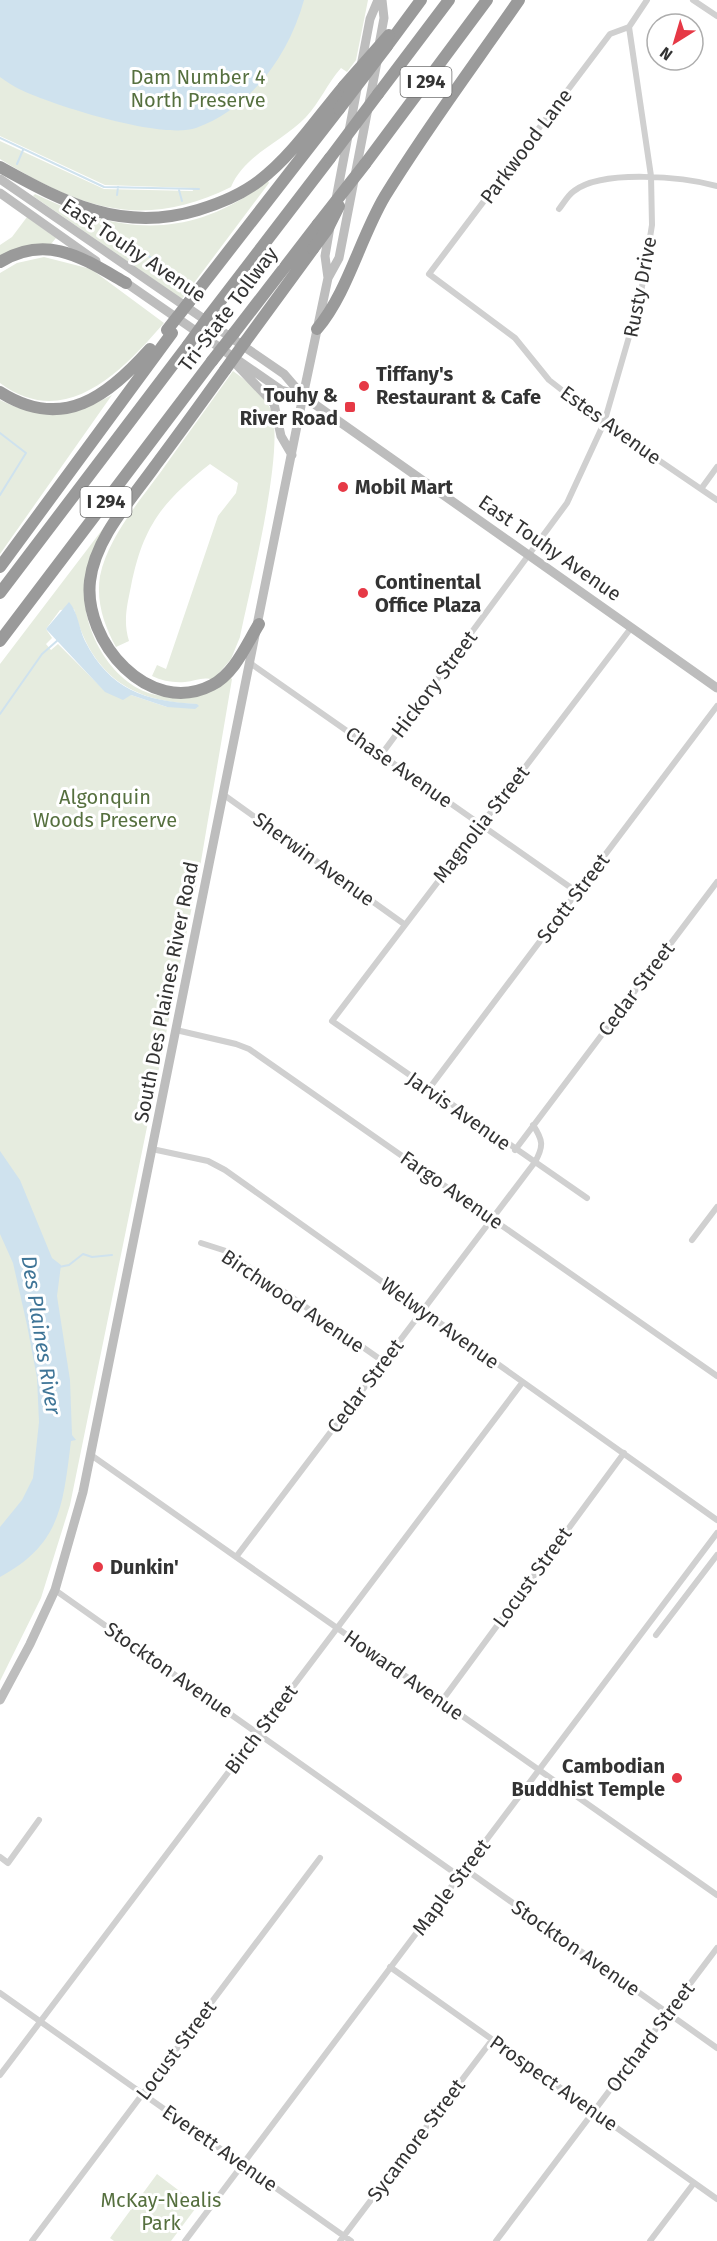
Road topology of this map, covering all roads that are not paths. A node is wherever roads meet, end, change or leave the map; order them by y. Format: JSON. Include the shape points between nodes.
{"nodes":[{"id":1,"x":380,"y":0,"type":"edge"},
{"id":2,"x":421,"y":0,"type":"edge"},
{"id":3,"x":449,"y":0,"type":"edge"},
{"id":4,"x":487,"y":0,"type":"edge"},
{"id":5,"x":519,"y":0,"type":"edge"},
{"id":6,"x":647,"y":0,"type":"edge"},
{"id":7,"x":693,"y":0,"type":"edge"},
{"id":8,"x":717,"y":16,"type":"edge"},
{"id":9,"x":629,"y":27,"type":"junction"},
{"id":10,"x":388,"y":40,"type":"junction"},
{"id":11,"x":0,"y":167,"type":"edge"},
{"id":12,"x":651,"y":176,"type":"junction"},
{"id":13,"x":0,"y":179,"type":"edge"},
{"id":14,"x":349,"y":186,"type":"junction"},
{"id":15,"x":717,"y":186,"type":"edge"},
{"id":16,"x":0,"y":193,"type":"edge"},
{"id":17,"x":559,"y":209,"type":"dead end"},
{"id":18,"x":0,"y":262,"type":"edge"},
{"id":19,"x":429,"y":274,"type":"joint"},
{"id":20,"x":328,"y":278,"type":"junction"},
{"id":21,"x":126,"y":283,"type":"junction"},
{"id":22,"x":317,"y":329,"type":"junction"},
{"id":23,"x":169,"y":331,"type":"junction"},
{"id":24,"x":226,"y":352,"type":"junction"},
{"id":25,"x":0,"y":392,"type":"edge"},
{"id":26,"x":303,"y":396,"type":"junction"},
{"id":27,"x":604,"y":423,"type":"junction"},
{"id":28,"x":292,"y":455,"type":"junction"},
{"id":29,"x":717,"y":467,"type":"edge"},
{"id":30,"x":701,"y":489,"type":"junction"},
{"id":31,"x":717,"y":500,"type":"edge"},
{"id":32,"x":529,"y":556,"type":"junction"},
{"id":33,"x":0,"y":567,"type":"edge"},
{"id":34,"x":0,"y":593,"type":"edge"},
{"id":35,"x":259,"y":624,"type":"junction"},
{"id":36,"x":631,"y":628,"type":"junction"},
{"id":37,"x":0,"y":641,"type":"edge"},
{"id":38,"x":250,"y":663,"type":"junction"},
{"id":39,"x":717,"y":688,"type":"edge"},
{"id":40,"x":717,"y":706,"type":"edge"},
{"id":41,"x":381,"y":755,"type":"junction"},
{"id":42,"x":224,"y":795,"type":"junction"},
{"id":43,"x":482,"y":825,"type":"junction"},
{"id":44,"x":717,"y":882,"type":"edge"},
{"id":45,"x":578,"y":892,"type":"junction"},
{"id":46,"x":404,"y":924,"type":"junction"},
{"id":47,"x":332,"y":1021,"type":"joint"},
{"id":48,"x":176,"y":1030,"type":"junction"},
{"id":49,"x":428,"y":1090,"type":"junction"},
{"id":50,"x":533,"y":1125,"type":"junction"},
{"id":51,"x":152,"y":1149,"type":"junction"},
{"id":52,"x":515,"y":1150,"type":"junction"},
{"id":53,"x":536,"y":1162,"type":"junction"},
{"id":54,"x":587,"y":1198,"type":"dead end"},
{"id":55,"x":717,"y":1208,"type":"edge"},
{"id":56,"x":493,"y":1218,"type":"junction"},
{"id":57,"x":692,"y":1240,"type":"dead end"},
{"id":58,"x":201,"y":1243,"type":"dead end"},
{"id":59,"x":423,"y":1310,"type":"junction"},
{"id":60,"x":384,"y":1362,"type":"junction"},
{"id":61,"x":717,"y":1376,"type":"edge"},
{"id":62,"x":522,"y":1383,"type":"junction"},
{"id":63,"x":624,"y":1454,"type":"junction"},
{"id":64,"x":91,"y":1455,"type":"junction"},
{"id":65,"x":717,"y":1520,"type":"edge"},
{"id":66,"x":717,"y":1533,"type":"edge"},
{"id":67,"x":717,"y":1555,"type":"edge"},
{"id":68,"x":236,"y":1557,"type":"junction"},
{"id":69,"x":714,"y":1564,"type":"edge"},
{"id":70,"x":54,"y":1590,"type":"junction"},
{"id":71,"x":337,"y":1628,"type":"junction"},
{"id":72,"x":656,"y":1635,"type":"dead end"},
{"id":73,"x":0,"y":1700,"type":"edge"},
{"id":74,"x":441,"y":1701,"type":"junction"},
{"id":75,"x":258,"y":1733,"type":"junction"},
{"id":76,"x":539,"y":1770,"type":"junction"},
{"id":77,"x":39,"y":1820,"type":"dead end"},
{"id":78,"x":0,"y":1857,"type":"edge"},
{"id":79,"x":320,"y":1858,"type":"dead end"},
{"id":80,"x":465,"y":1869,"type":"junction"},
{"id":81,"x":459,"y":1876,"type":"junction"},
{"id":82,"x":717,"y":1895,"type":"edge"},
{"id":83,"x":717,"y":1948,"type":"edge"},
{"id":84,"x":390,"y":1967,"type":"junction"},
{"id":85,"x":0,"y":1993,"type":"edge"},
{"id":86,"x":668,"y":2013,"type":"junction"},
{"id":87,"x":40,"y":2021,"type":"junction"},
{"id":88,"x":492,"y":2040,"type":"junction"},
{"id":89,"x":717,"y":2048,"type":"edge"},
{"id":90,"x":0,"y":2075,"type":"edge"},
{"id":91,"x":143,"y":2094,"type":"junction"},
{"id":92,"x":594,"y":2112,"type":"junction"},
{"id":93,"x":243,"y":2164,"type":"junction"},
{"id":94,"x":694,"y":2183,"type":"junction"},
{"id":95,"x":717,"y":2199,"type":"edge"},
{"id":96,"x":342,"y":2238,"type":"edge"},
{"id":97,"x":32,"y":2241,"type":"edge"},
{"id":98,"x":185,"y":2241,"type":"edge"},
{"id":99,"x":351,"y":2241,"type":"edge"},
{"id":100,"x":496,"y":2241,"type":"edge"},
{"id":101,"x":650,"y":2241,"type":"edge"}],
"edges":[{"from":1,"to":20,"type":"main road","name":"South Des Plaines River Road","via":[[370,19],[325,256]]},
{"from":1,"to":20,"type":"main road","name":"South Des Plaines River Road","via":[[384,18],[376,66],[339,258]]},
{"from":2,"to":10,"type":"highway"},
{"from":3,"to":34,"type":"highway","name":"Tri-State Tollway","number":"I 294","bridge":true},
{"from":4,"to":14,"type":"highway","name":"Tri-State Tollway","number":"I 294","bridge":true},
{"from":5,"to":22,"type":"highway","via":[[386,195],[364,234],[333,311]]},
{"from":6,"to":9,"type":"street"},
{"from":7,"to":8,"type":"street"},
{"from":9,"to":12,"type":"street","name":"Rusty Drive"},
{"from":9,"to":19,"type":"street","name":"Parkwood Lane","via":[[610,34]]},
{"from":10,"to":11,"type":"highway","bridge":true,"via":[[257,183],[212,206],[169,218],[134,219],[90,210]]},
{"from":10,"to":23,"type":"highway","bridge":true,"via":[[254,226]]},
{"from":12,"to":15,"type":"street","via":[[691,179]]},
{"from":12,"to":17,"type":"street","via":[[589,184],[574,191]]},
{"from":12,"to":27,"type":"street","name":"Rusty Drive","via":[[652,225],[642,290]]},
{"from":13,"to":26,"type":"main road","name":"East Touhy Avenue","via":[[284,374]]},
{"from":14,"to":35,"type":"highway","bridge":true,"via":[[327,230],[117,519],[90,579],[91,607],[100,636],[117,662],[147,684],[178,691],[204,689],[223,677]]},
{"from":14,"to":37,"type":"highway","name":"Tri-State Tollway","number":"I 294","bridge":true},
{"from":16,"to":21,"type":"main road","name":"East Touhy Avenue"},
{"from":18,"to":21,"type":"highway","via":[[21,252],[54,249],[89,262]]},
{"from":19,"to":27,"type":"street","name":"Estes Avenue","via":[[515,338],[549,380]]},
{"from":20,"to":22,"type":"main road","name":"South Des Plaines River Road"},
{"from":21,"to":24,"type":"main road","name":"East Touhy Avenue"},
{"from":22,"to":26,"type":"main road","name":"South Des Plaines River Road"},
{"from":23,"to":25,"type":"highway","via":[[115,385],[85,403],[35,407]]},
{"from":23,"to":33,"type":"highway"},
{"from":24,"to":26,"type":"main road","name":"East Touhy Avenue","via":[[281,390]]},
{"from":24,"to":28,"type":"main road","via":[[274,404],[281,436]]},
{"from":26,"to":28,"type":"main road","name":"South Des Plaines River Road"},
{"from":26,"to":32,"type":"main road","name":"East Touhy Avenue"},
{"from":27,"to":30,"type":"street","name":"Estes Avenue"},
{"from":27,"to":32,"type":"street","name":"Rusty Drive","via":[[567,503]]},
{"from":28,"to":35,"type":"main road","name":"South Des Plaines River Road"},
{"from":29,"to":30,"type":"street"},
{"from":30,"to":31,"type":"street","name":"Estes Avenue"},
{"from":32,"to":36,"type":"main road","name":"East Touhy Avenue"},
{"from":32,"to":41,"type":"street","name":"Hickory Street"},
{"from":35,"to":38,"type":"main road","name":"South Des Plaines River Road"},
{"from":36,"to":39,"type":"main road","name":"East Touhy Avenue"},
{"from":36,"to":43,"type":"street","name":"Magnolia Street"},
{"from":38,"to":41,"type":"street","name":"Chase Avenue"},
{"from":38,"to":42,"type":"main road","name":"South Des Plaines River Road"},
{"from":40,"to":45,"type":"street","name":"Scott Street"},
{"from":41,"to":43,"type":"street","name":"Chase Avenue"},
{"from":42,"to":46,"type":"street","name":"Sherwin Avenue"},
{"from":42,"to":48,"type":"main road","name":"South Des Plaines River Road"},
{"from":43,"to":45,"type":"street","name":"Chase Avenue"},
{"from":43,"to":46,"type":"street","name":"Magnolia Street"},
{"from":44,"to":50,"type":"street","name":"Cedar Street"},
{"from":45,"to":49,"type":"street","name":"Scott Street"},
{"from":46,"to":47,"type":"street","name":"Magnolia Street"},
{"from":47,"to":49,"type":"street","name":"Jarvis Avenue"},
{"from":48,"to":51,"type":"main road","name":"South Des Plaines River Road"},
{"from":48,"to":56,"type":"street","name":"Fargo Avenue","via":[[249,1049]]},
{"from":49,"to":52,"type":"street","name":"Jarvis Avenue"},
{"from":50,"to":52,"type":"street","name":"Cedar Street"},
{"from":50,"to":53,"type":"street","name":"Cedar Street","via":[[542,1137],[543,1148]]},
{"from":51,"to":59,"type":"street","name":"Welwyn Avenue","via":[[208,1161],[225,1170]]},
{"from":51,"to":64,"type":"main road","name":"South Des Plaines River Road"},
{"from":52,"to":53,"type":"street","name":"Jarvis Avenue"},
{"from":53,"to":54,"type":"street","name":"Jarvis Avenue"},
{"from":53,"to":56,"type":"street","name":"Cedar Street"},
{"from":55,"to":57,"type":"street"},
{"from":56,"to":59,"type":"street","name":"Cedar Street"},
{"from":56,"to":61,"type":"street","name":"Fargo Avenue"},
{"from":58,"to":60,"type":"street","name":"Birchwood Avenue","via":[[226,1251]]},
{"from":59,"to":60,"type":"street","name":"Cedar Street"},
{"from":59,"to":62,"type":"street","name":"Welwyn Avenue"},
{"from":60,"to":68,"type":"street","name":"Cedar Street"},
{"from":62,"to":63,"type":"street","name":"Welwyn Avenue"},
{"from":62,"to":71,"type":"street","name":"Birch Street"},
{"from":63,"to":65,"type":"street","name":"Welwyn Avenue"},
{"from":63,"to":74,"type":"street","name":"Locust Street"},
{"from":64,"to":68,"type":"street","name":"Howard Avenue"},
{"from":64,"to":70,"type":"main road","name":"South Des Plaines River Road"},
{"from":66,"to":76,"type":"street","name":"Maple Street"},
{"from":67,"to":69,"type":"street"},
{"from":68,"to":71,"type":"street","name":"Howard Avenue"},
{"from":69,"to":72,"type":"street"},
{"from":70,"to":73,"type":"main road","name":"South Des Plaines River Road"},
{"from":70,"to":75,"type":"street","name":"Stockton Avenue"},
{"from":71,"to":74,"type":"street","name":"Howard Avenue"},
{"from":71,"to":75,"type":"street","name":"Birch Street"},
{"from":74,"to":76,"type":"street","name":"Howard Avenue"},
{"from":75,"to":81,"type":"street","name":"Stockton Avenue"},
{"from":75,"to":87,"type":"street","name":"Birch Street"},
{"from":76,"to":80,"type":"street","name":"Maple Street"},
{"from":76,"to":82,"type":"street","name":"Howard Avenue"},
{"from":77,"to":78,"type":"street","via":[[8,1863]]},
{"from":79,"to":91,"type":"street","name":"Locust Street"},
{"from":80,"to":81,"type":"street","name":"Maple Street"},
{"from":80,"to":86,"type":"street","name":"Stockton Avenue"},
{"from":81,"to":84,"type":"street","name":"Maple Street"},
{"from":83,"to":86,"type":"street","name":"Orchard Street"},
{"from":84,"to":88,"type":"street","name":"Prospect Avenue"},
{"from":84,"to":93,"type":"street","name":"Maple Street"},
{"from":85,"to":87,"type":"street","name":"Everett Avenue"},
{"from":86,"to":89,"type":"street","name":"Stockton Avenue"},
{"from":86,"to":92,"type":"street","name":"Orchard Street"},
{"from":87,"to":90,"type":"street","name":"Birch Street"},
{"from":87,"to":91,"type":"street","name":"Everett Avenue"},
{"from":88,"to":92,"type":"street","name":"Prospect Avenue"},
{"from":88,"to":96,"type":"street","name":"Sycamore Street"},
{"from":91,"to":93,"type":"street","name":"Everett Avenue"},
{"from":91,"to":97,"type":"street","name":"Locust Street"},
{"from":92,"to":94,"type":"street","name":"Prospect Avenue"},
{"from":92,"to":100,"type":"street","name":"Orchard Street"},
{"from":93,"to":96,"type":"street","name":"Everett Avenue"},
{"from":93,"to":98,"type":"street","name":"Maple Street"},
{"from":94,"to":95,"type":"street","name":"Prospect Avenue"},
{"from":94,"to":101,"type":"street"},
{"from":96,"to":99,"type":"street","name":"Everett Avenue"}]}
